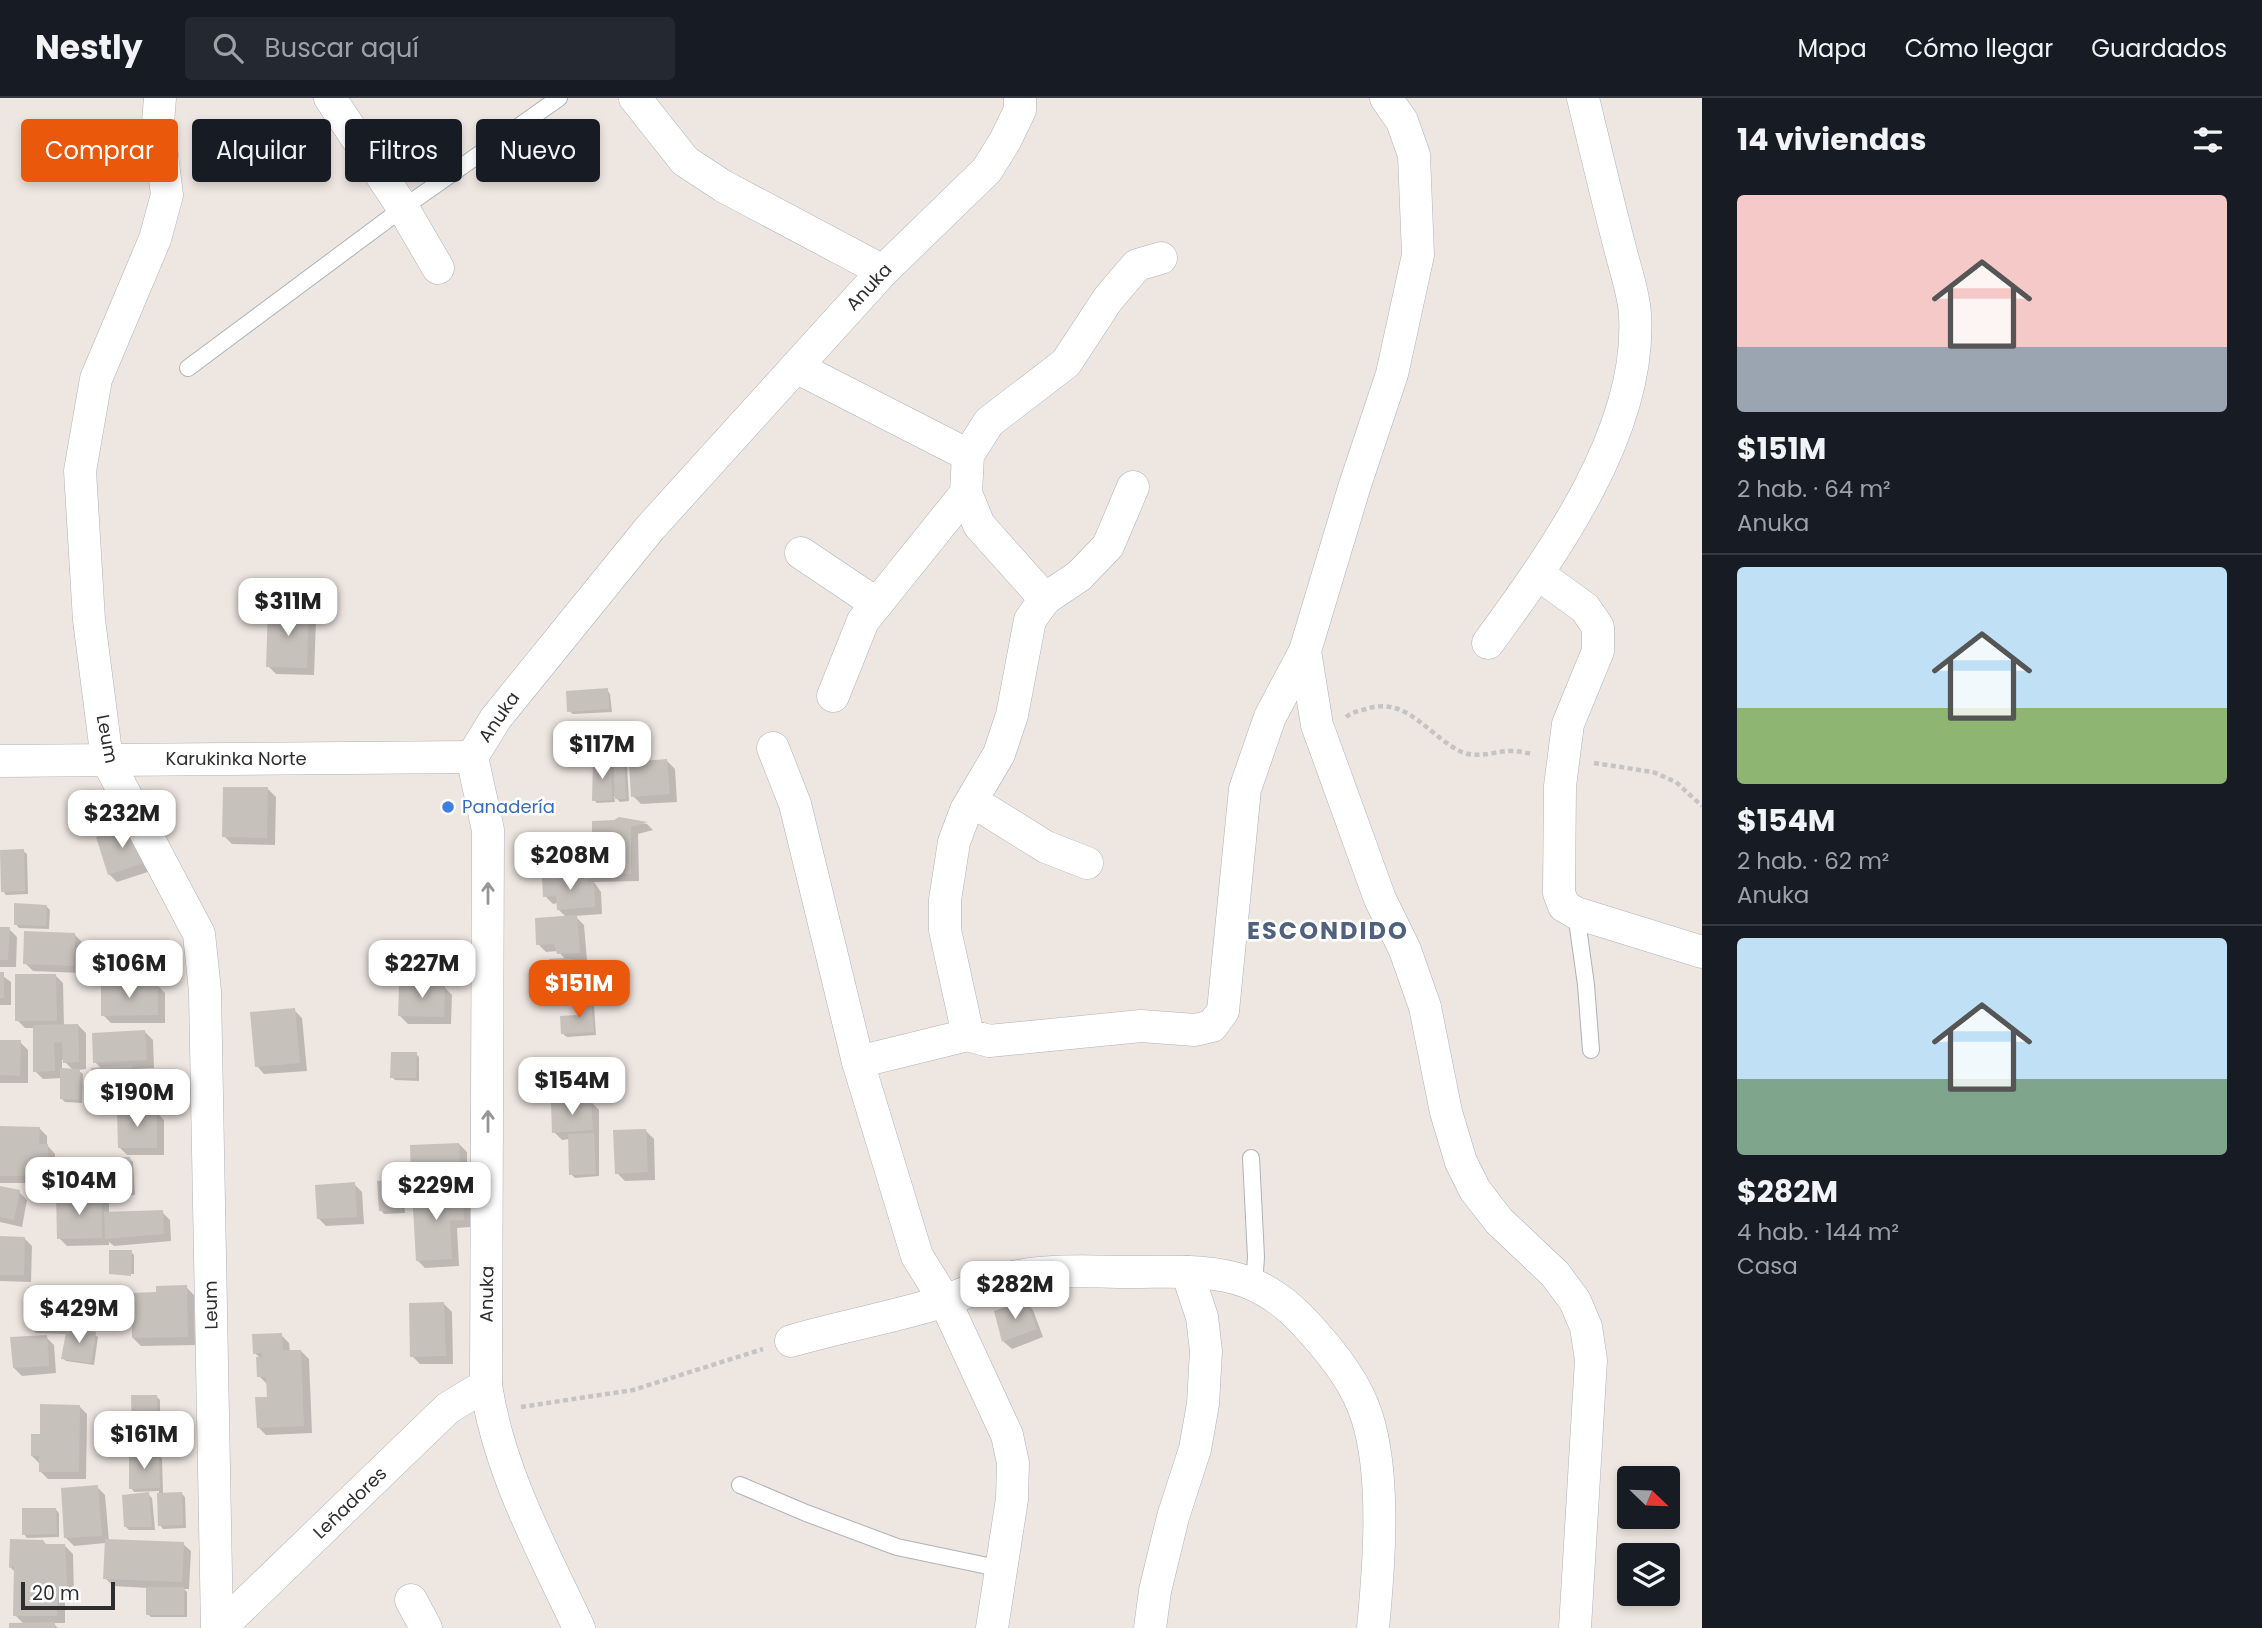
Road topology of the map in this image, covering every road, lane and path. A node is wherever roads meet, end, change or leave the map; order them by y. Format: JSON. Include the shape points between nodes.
{"nodes":[{"id":1,"x":159,"y":98,"type":"edge"},
{"id":2,"x":330,"y":98,"type":"edge"},
{"id":3,"x":559,"y":98,"type":"edge"},
{"id":4,"x":635,"y":98,"type":"edge"},
{"id":5,"x":1020,"y":98,"type":"edge"},
{"id":6,"x":1386,"y":98,"type":"edge"},
{"id":7,"x":1583,"y":98,"type":"edge"},
{"id":8,"x":403,"y":208,"type":"junction"},
{"id":9,"x":1161,"y":258,"type":"dead end"},
{"id":10,"x":438,"y":268,"type":"dead end"},
{"id":11,"x":883,"y":271,"type":"junction"},
{"id":12,"x":796,"y":367,"type":"junction"},
{"id":13,"x":188,"y":368,"type":"dead end"},
{"id":14,"x":968,"y":455,"type":"junction"},
{"id":15,"x":1133,"y":487,"type":"dead end"},
{"id":16,"x":966,"y":493,"type":"junction"},
{"id":17,"x":801,"y":552,"type":"dead end"},
{"id":18,"x":1538,"y":574,"type":"junction"},
{"id":19,"x":1045,"y":599,"type":"junction"},
{"id":20,"x":877,"y":604,"type":"junction"},
{"id":21,"x":1488,"y":643,"type":"dead end"},
{"id":22,"x":1305,"y":651,"type":"junction"},
{"id":23,"x":833,"y":696,"type":"dead end"},
{"id":24,"x":773,"y":748,"type":"dead end"},
{"id":25,"x":472,"y":757,"type":"junction"},
{"id":26,"x":1564,"y":758,"type":"junction"},
{"id":27,"x":107,"y":760,"type":"junction"},
{"id":28,"x":0,"y":761,"type":"edge"},
{"id":29,"x":1331,"y":763,"type":"junction"},
{"id":30,"x":972,"y":802,"type":"junction"},
{"id":31,"x":1702,"y":806,"type":"edge"},
{"id":32,"x":1087,"y":863,"type":"dead end"},
{"id":33,"x":1576,"y":913,"type":"junction"},
{"id":34,"x":1702,"y":952,"type":"edge"},
{"id":35,"x":968,"y":1035,"type":"junction"},
{"id":36,"x":1591,"y":1050,"type":"dead end"},
{"id":37,"x":858,"y":1062,"type":"junction"},
{"id":38,"x":1251,"y":1157,"type":"dead end"},
{"id":39,"x":1187,"y":1272,"type":"junction"},
{"id":40,"x":1254,"y":1285,"type":"junction"},
{"id":41,"x":945,"y":1301,"type":"junction"},
{"id":42,"x":791,"y":1340,"type":"joint"},
{"id":43,"x":488,"y":1399,"type":"junction"},
{"id":44,"x":740,"y":1485,"type":"dead end"},
{"id":45,"x":1002,"y":1569,"type":"junction"},
{"id":46,"x":411,"y":1600,"type":"dead end"},
{"id":47,"x":219,"y":1628,"type":"edge"},
{"id":48,"x":426,"y":1628,"type":"edge"},
{"id":49,"x":579,"y":1628,"type":"edge"},
{"id":50,"x":992,"y":1628,"type":"edge"},
{"id":51,"x":1150,"y":1628,"type":"edge"},
{"id":52,"x":1373,"y":1628,"type":"edge"},
{"id":53,"x":1575,"y":1628,"type":"edge"}],
"edges":[{"from":1,"to":27,"type":"street","name":"Leum","via":[[167,195],[155,239],[96,379],[80,471],[89,620]]},
{"from":2,"to":8,"type":"street"},
{"from":3,"to":8,"type":"lane"},
{"from":4,"to":11,"type":"street","via":[[685,161]]},
{"from":5,"to":11,"type":"street","name":"Anuka","via":[[1020,110],[987,170]]},
{"from":6,"to":22,"type":"street","via":[[1402,121],[1414,155],[1418,255],[1392,374]]},
{"from":7,"to":18,"type":"street","via":[[1635,313],[1634,360],[1618,420],[1586,495]]},
{"from":8,"to":10,"type":"street"},
{"from":8,"to":13,"type":"lane"},
{"from":9,"to":14,"type":"street","via":[[1137,265],[1108,299],[1066,363],[989,422]]},
{"from":11,"to":12,"type":"street","name":"Anuka"},
{"from":12,"to":14,"type":"street"},
{"from":12,"to":25,"type":"street","name":"Anuka","via":[[642,539],[496,718]]},
{"from":14,"to":16,"type":"street"},
{"from":15,"to":19,"type":"street","via":[[1108,546],[1079,576]]},
{"from":16,"to":19,"type":"street","via":[[979,525]]},
{"from":16,"to":20,"type":"street"},
{"from":17,"to":20,"type":"street"},
{"from":18,"to":21,"type":"street"},
{"from":18,"to":26,"type":"street","via":[[1585,607],[1598,627],[1598,651],[1568,724]]},
{"from":19,"to":30,"type":"street","via":[[1030,620],[1012,715],[999,754]]},
{"from":20,"to":23,"type":"street","via":[[863,621]]},
{"from":22,"to":29,"type":"street","via":[[1317,725]]},
{"from":22,"to":35,"type":"street","via":[[1270,717],[1245,789],[1223,1011],[1212,1026],[1195,1030],[1141,1026],[989,1041]]},
{"from":24,"to":37,"type":"street","via":[[795,804]]},
{"from":25,"to":27,"type":"street","name":"Karukinka Norte"},
{"from":43,"to":25,"type":"street","name":"Anuka","one_way":true,"via":[[488,830]]},
{"from":26,"to":29,"type":"path","via":[[1510,751],[1464,753],[1406,710],[1376,706],[1350,714],[1337,727]]},
{"from":26,"to":31,"type":"path","via":[[1653,772],[1676,782]]},
{"from":26,"to":33,"type":"street","via":[[1559,893],[1564,906]]},
{"from":27,"to":28,"type":"street","name":"Karukinka Norte"},
{"from":27,"to":47,"type":"street","name":"Leum","via":[[199,934],[205,991]]},
{"from":29,"to":53,"type":"street","via":[[1425,1007],[1461,1162],[1499,1221],[1562,1283],[1586,1327],[1591,1360]]},
{"from":30,"to":32,"type":"street","via":[[1046,847]]},
{"from":30,"to":35,"type":"street","via":[[954,842],[945,900],[945,930]]},
{"from":33,"to":34,"type":"street"},
{"from":33,"to":36,"type":"lane"},
{"from":35,"to":37,"type":"street"},
{"from":37,"to":41,"type":"street","via":[[917,1256]]},
{"from":38,"to":40,"type":"lane"},
{"from":39,"to":40,"type":"street"},
{"from":39,"to":41,"type":"street","via":[[1051,1272],[1005,1279]]},
{"from":39,"to":51,"type":"street","via":[[1202,1317],[1206,1351],[1203,1404],[1155,1591]]},
{"from":40,"to":52,"type":"street","via":[[1295,1311],[1332,1353],[1367,1417],[1379,1473]]},
{"from":41,"to":42,"type":"street"},
{"from":41,"to":45,"type":"street","via":[[1007,1435],[1013,1463]]},
{"from":42,"to":43,"type":"path","via":[[633,1390]]},
{"from":43,"to":47,"type":"street","name":"Leñadores","via":[[448,1408]]},
{"from":43,"to":49,"type":"street","name":"Anuka","via":[[510,1481]]},
{"from":44,"to":45,"type":"lane","via":[[897,1547]]},
{"from":45,"to":50,"type":"street"},
{"from":46,"to":48,"type":"street"}]}
